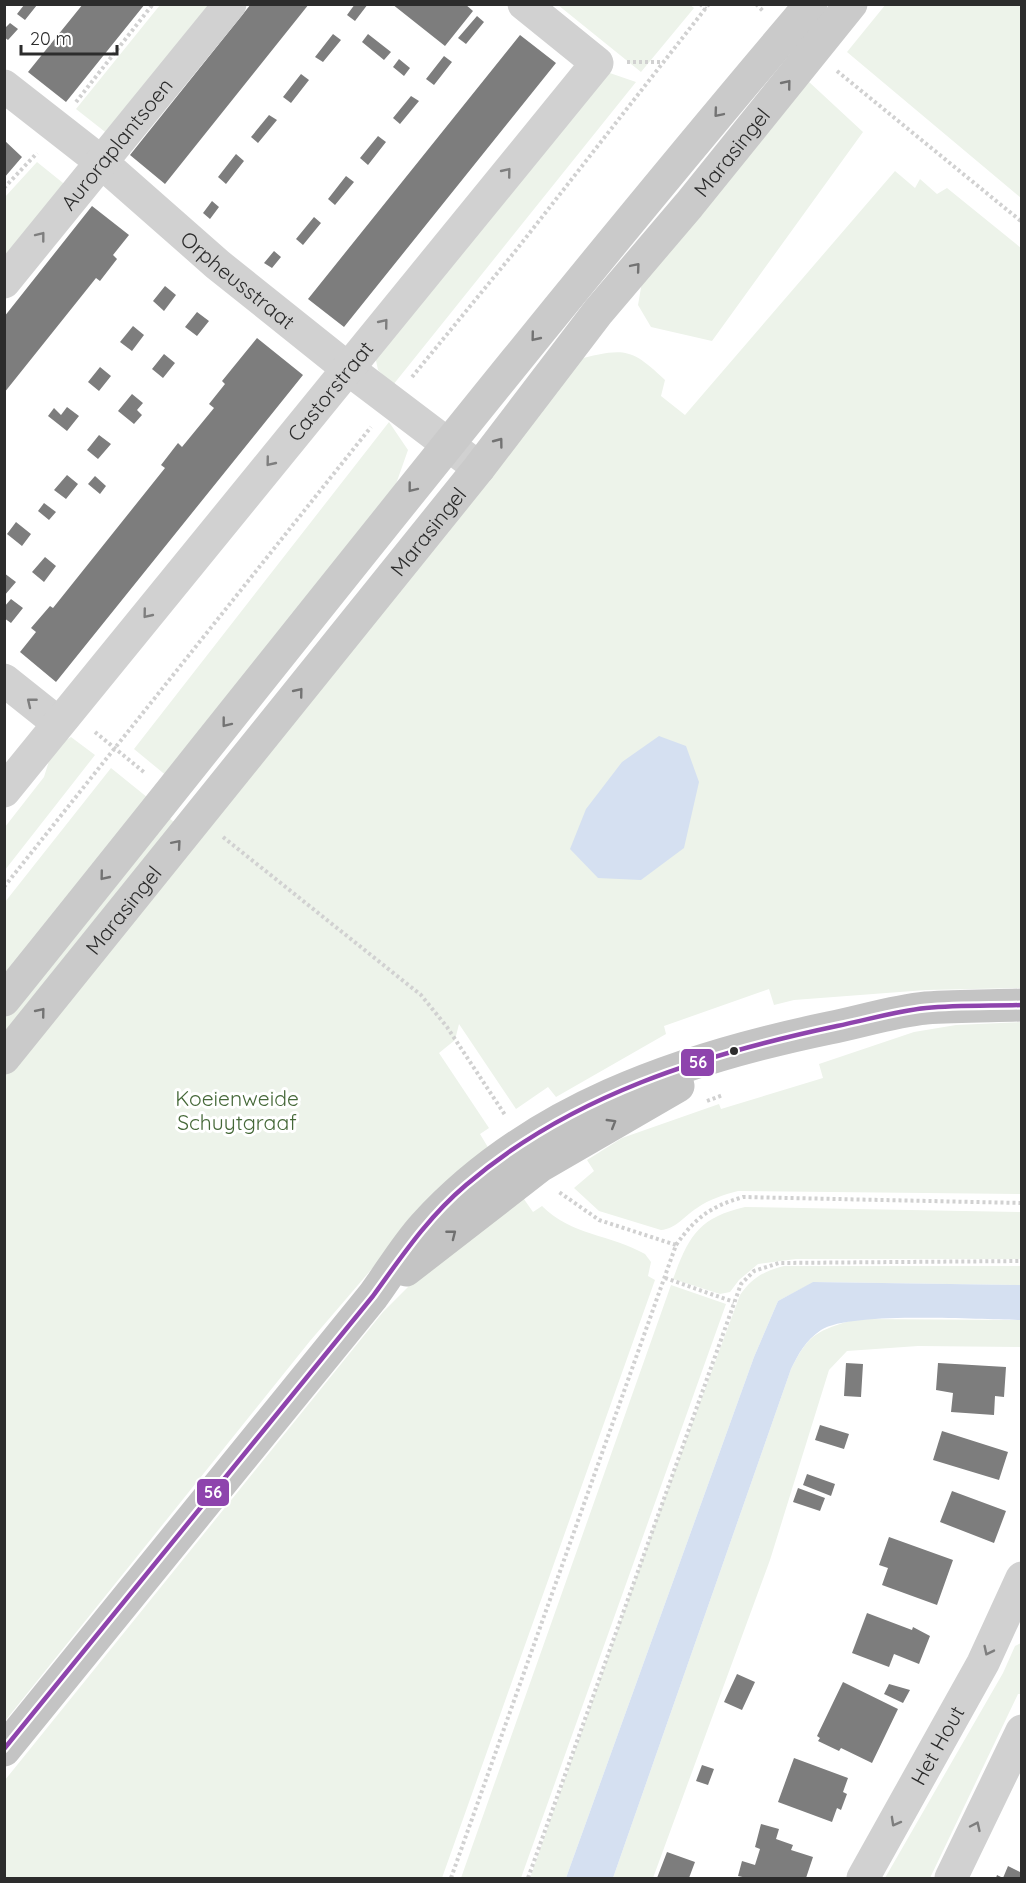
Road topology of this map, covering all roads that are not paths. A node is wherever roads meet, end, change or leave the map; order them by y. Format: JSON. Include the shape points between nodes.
{"nodes":[{"id":1,"x":230,"y":4,"type":"edge"},
{"id":2,"x":524,"y":4,"type":"edge"},
{"id":3,"x":811,"y":4,"type":"edge"},
{"id":4,"x":851,"y":4,"type":"edge"},
{"id":5,"x":800,"y":41,"type":"junction"},
{"id":6,"x":4,"y":86,"type":"edge"},
{"id":7,"x":100,"y":161,"type":"junction"},
{"id":8,"x":4,"y":282,"type":"edge"},
{"id":9,"x":346,"y":368,"type":"junction"},
{"id":10,"x":448,"y":443,"type":"junction"},
{"id":11,"x":479,"y":468,"type":"junction"},
{"id":12,"x":4,"y":680,"type":"edge"},
{"id":13,"x":63,"y":717,"type":"junction"},
{"id":14,"x":4,"y":791,"type":"edge"},
{"id":15,"x":4,"y":1000,"type":"edge"},
{"id":16,"x":1022,"y":1005,"type":"edge"},
{"id":17,"x":766,"y":1042,"type":"junction"},
{"id":18,"x":4,"y":1058,"type":"edge"},
{"id":19,"x":373,"y":1296,"type":"junction"},
{"id":20,"x":1022,"y":1578,"type":"edge"},
{"id":21,"x":1015,"y":1615,"type":"edge"},
{"id":22,"x":1022,"y":1731,"type":"edge"},
{"id":23,"x":4,"y":1750,"type":"edge"},
{"id":24,"x":863,"y":1878,"type":"edge"},
{"id":25,"x":951,"y":1878,"type":"edge"}],
"edges":[{"from":1,"to":7,"type":"street","name":"Auroraplantsoen"},
{"from":9,"to":2,"type":"street","name":"Castorstraat","one_way":true,"via":[[597,63]]},
{"from":3,"to":5,"type":"street","name":"Marasingel"},
{"from":4,"to":5,"type":"street","name":"Marasingel"},
{"from":5,"to":10,"type":"street","name":"Marasingel","one_way":true,"via":[[694,141]]},
{"from":11,"to":5,"type":"street","name":"Marasingel","one_way":true,"via":[[598,312],[689,205]]},
{"from":6,"to":7,"type":"street","name":"Orpheusstraat"},
{"from":8,"to":7,"type":"street","name":"Auroraplantsoen","one_way":true},
{"from":7,"to":9,"type":"street","name":"Orpheusstraat","via":[[217,264]]},
{"from":9,"to":10,"type":"street","name":"Orpheusstraat"},
{"from":9,"to":13,"type":"street","name":"Castorstraat","one_way":true},
{"from":10,"to":11,"type":"street","name":"Orpheusstraat"},
{"from":10,"to":15,"type":"street","name":"Marasingel","one_way":true},
{"from":18,"to":11,"type":"street","name":"Marasingel","one_way":true},
{"from":13,"to":12,"type":"street","one_way":true},
{"from":13,"to":14,"type":"street","name":"Castorstraat"},
{"from":16,"to":17,"type":"main road","via":[[924,1008]]},
{"from":19,"to":17,"type":"main road","one_way":true,"via":[[540,1166],[628,1113]]},
{"from":17,"to":19,"type":"main road","via":[[675,1068],[615,1092],[540,1131],[447,1204],[424,1227]]},
{"from":19,"to":23,"type":"main road"},
{"from":20,"to":21,"type":"street","name":"Het Hout"},
{"from":21,"to":24,"type":"street","name":"Het Hout","one_way":true,"via":[[983,1663]]},
{"from":25,"to":22,"type":"street","one_way":true}]}
